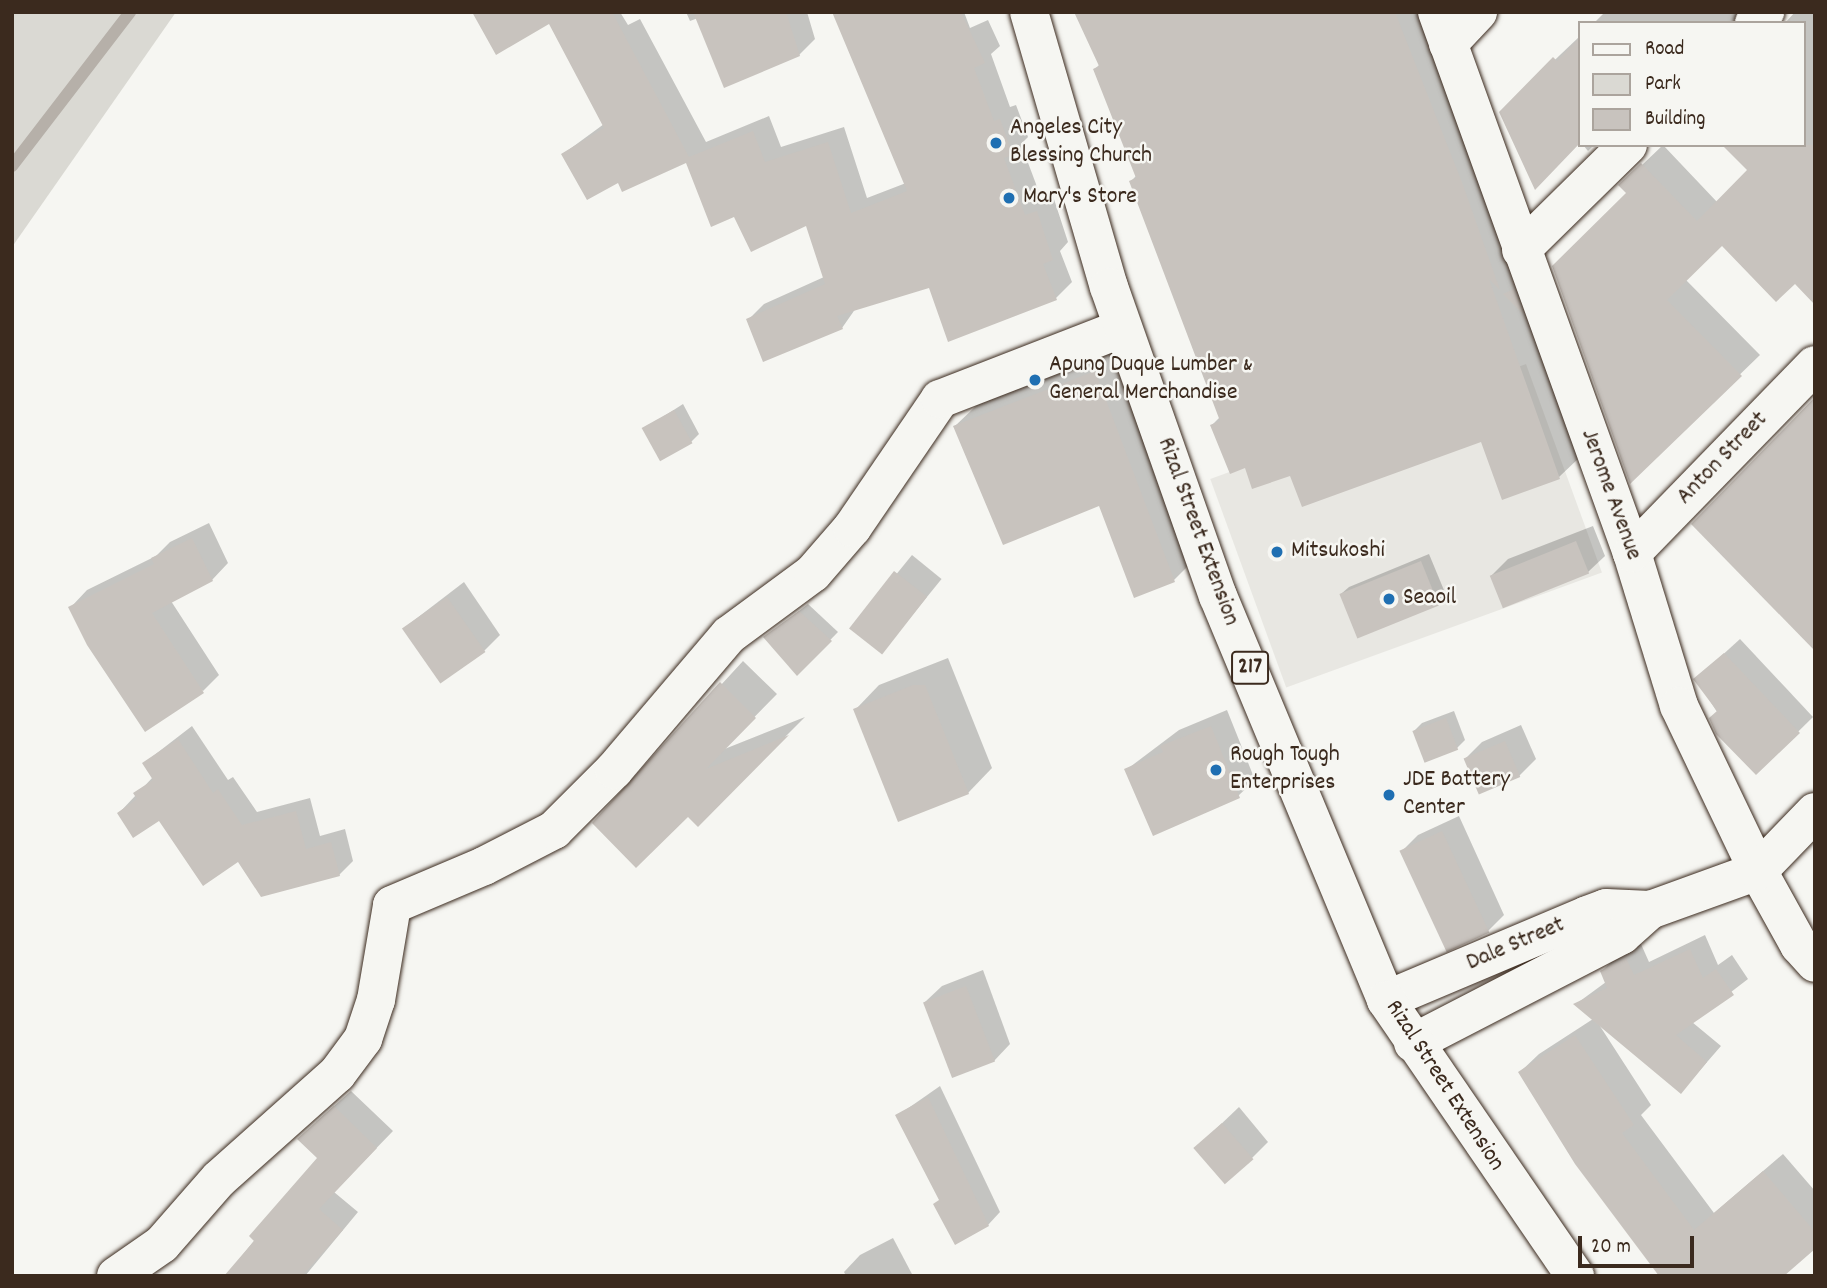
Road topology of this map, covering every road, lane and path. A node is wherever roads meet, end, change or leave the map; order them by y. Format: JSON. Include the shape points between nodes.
{"nodes":[{"id":1,"x":1029,"y":12,"type":"edge"},
{"id":2,"x":1478,"y":12,"type":"edge"},
{"id":3,"x":1442,"y":28,"type":"edge"},
{"id":4,"x":1626,"y":147,"type":"edge"},
{"id":5,"x":1521,"y":250,"type":"junction"},
{"id":6,"x":1123,"y":328,"type":"junction"},
{"id":7,"x":1815,"y":365,"type":"edge"},
{"id":8,"x":1632,"y":553,"type":"junction"},
{"id":9,"x":1815,"y":812,"type":"edge"},
{"id":10,"x":1758,"y":871,"type":"junction"},
{"id":11,"x":1650,"y":910,"type":"junction"},
{"id":12,"x":1472,"y":963,"type":"junction"},
{"id":13,"x":1815,"y":963,"type":"edge"},
{"id":14,"x":1386,"y":1000,"type":"junction"},
{"id":15,"x":1489,"y":1004,"type":"junction"},
{"id":16,"x":1413,"y":1043,"type":"junction"},
{"id":17,"x":116,"y":1276,"type":"edge"},
{"id":18,"x":1575,"y":1276,"type":"edge"}],
"edges":[{"from":1,"to":6,"type":"street","name":"Rizal Street Extension","number":"217"},
{"from":2,"to":3,"type":"street"},
{"from":3,"to":5,"type":"street","name":"Jerome Avenue"},
{"from":4,"to":5,"type":"street"},
{"from":5,"to":8,"type":"street","name":"Jerome Avenue"},
{"from":6,"to":14,"type":"street","name":"Rizal Street Extension","number":"217","via":[[1218,596]]},
{"from":6,"to":17,"type":"street","via":[[940,399],[852,528],[813,573],[729,635],[614,770],[554,830],[392,905],[376,1000],[363,1039],[337,1074],[219,1179],[162,1244]]},
{"from":7,"to":8,"type":"street","name":"Anton Street"},
{"from":8,"to":10,"type":"street","name":"Jerome Avenue","via":[[1679,706]]},
{"from":9,"to":10,"type":"street","name":"Dale Street"},
{"from":10,"to":11,"type":"street","name":"Dale Street"},
{"from":10,"to":13,"type":"street","name":"Jerome Avenue","via":[[1799,945]]},
{"from":11,"to":12,"type":"street","name":"Dale Street","via":[[1606,908]]},
{"from":11,"to":15,"type":"street","name":"Dale Street","via":[[1622,935]]},
{"from":12,"to":14,"type":"street","name":"Dale Street"},
{"from":12,"to":15,"type":"street"},
{"from":14,"to":16,"type":"street","name":"Rizal Street Extension","number":"217"},
{"from":15,"to":16,"type":"street","name":"Dale Street"},
{"from":16,"to":18,"type":"street","name":"Rizal Street Extension","number":"217"}]}
